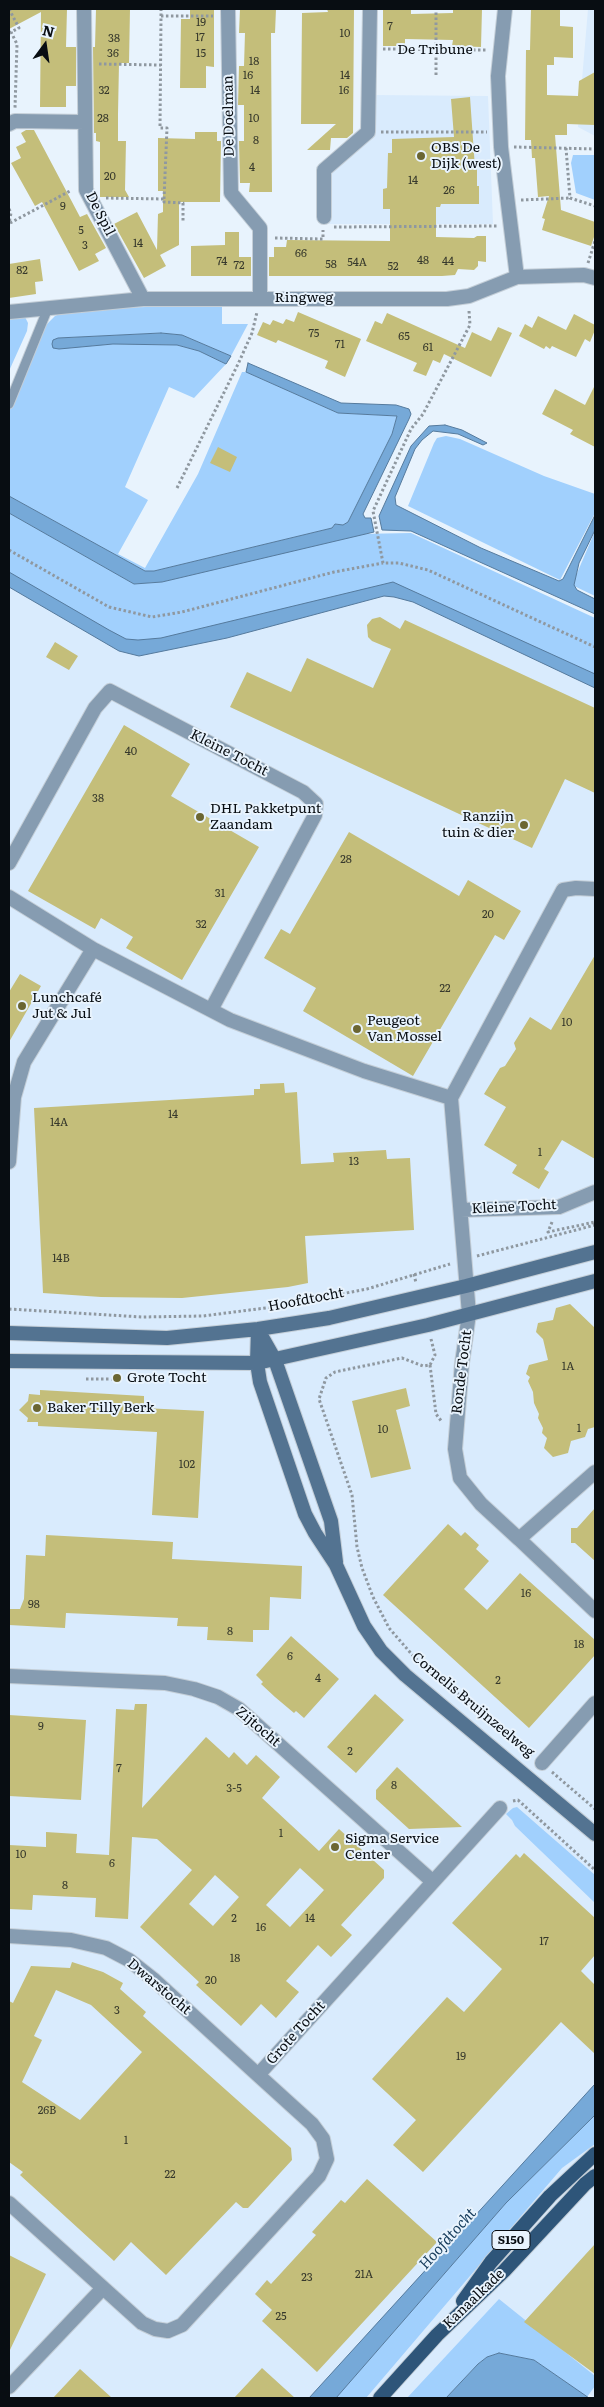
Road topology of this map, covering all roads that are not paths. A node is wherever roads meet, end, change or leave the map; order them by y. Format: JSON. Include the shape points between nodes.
{"nodes":[{"id":1,"x":84,"y":9,"type":"edge"},
{"id":2,"x":370,"y":9,"type":"edge"},
{"id":3,"x":505,"y":9,"type":"edge"},
{"id":4,"x":228,"y":13,"type":"edge"},
{"id":5,"x":12,"y":122,"type":"edge"},
{"id":6,"x":85,"y":122,"type":"junction"},
{"id":7,"x":327,"y":223,"type":"road end"},
{"id":8,"x":517,"y":277,"type":"junction"},
{"id":9,"x":590,"y":277,"type":"edge"},
{"id":10,"x":260,"y":298,"type":"junction"},
{"id":11,"x":143,"y":299,"type":"junction"},
{"id":12,"x":48,"y":308,"type":"junction"},
{"id":13,"x":9,"y":312,"type":"edge"},
{"id":14,"x":9,"y":404,"type":"edge"},
{"id":15,"x":9,"y":863,"type":"edge"},
{"id":16,"x":595,"y":889,"type":"edge"},
{"id":17,"x":9,"y":897,"type":"edge"},
{"id":18,"x":93,"y":949,"type":"junction"},
{"id":19,"x":211,"y":1010,"type":"junction"},
{"id":20,"x":451,"y":1098,"type":"junction"},
{"id":21,"x":9,"y":1162,"type":"edge"},
{"id":22,"x":595,"y":1192,"type":"edge"},
{"id":23,"x":461,"y":1210,"type":"junction"},
{"id":24,"x":595,"y":1252,"type":"edge"},
{"id":25,"x":595,"y":1281,"type":"edge"},
{"id":26,"x":466,"y":1286,"type":"junction"},
{"id":27,"x":469,"y":1314,"type":"junction"},
{"id":28,"x":258,"y":1329,"type":"junction"},
{"id":29,"x":9,"y":1333,"type":"edge"},
{"id":30,"x":275,"y":1360,"type":"junction"},
{"id":31,"x":9,"y":1361,"type":"edge"},
{"id":32,"x":256,"y":1363,"type":"junction"},
{"id":33,"x":595,"y":1472,"type":"edge"},
{"id":34,"x":520,"y":1539,"type":"junction"},
{"id":35,"x":336,"y":1565,"type":"junction"},
{"id":36,"x":595,"y":1612,"type":"edge"},
{"id":37,"x":9,"y":1676,"type":"edge"},
{"id":38,"x":595,"y":1703,"type":"edge"},
{"id":39,"x":542,"y":1763,"type":"road end"},
{"id":40,"x":500,"y":1808,"type":"road end"},
{"id":41,"x":595,"y":1834,"type":"edge"},
{"id":42,"x":432,"y":1881,"type":"junction"},
{"id":43,"x":9,"y":1936,"type":"edge"},
{"id":44,"x":258,"y":2075,"type":"junction"},
{"id":45,"x":595,"y":2154,"type":"edge"},
{"id":46,"x":595,"y":2176,"type":"edge"},
{"id":47,"x":9,"y":2203,"type":"edge"},
{"id":48,"x":103,"y":2288,"type":"junction"},
{"id":49,"x":437,"y":2335,"type":"junction"},
{"id":50,"x":9,"y":2387,"type":"edge"},
{"id":51,"x":380,"y":2398,"type":"edge"}],
"edges":[{"from":1,"to":6,"type":"street","name":"De Spil"},
{"from":2,"to":7,"type":"street","via":[[368,132],[324,170]]},
{"from":3,"to":8,"type":"street","via":[[498,76],[500,132]]},
{"from":4,"to":10,"type":"street","name":"De Doelman","via":[[231,192],[260,228]]},
{"from":5,"to":6,"type":"street"},
{"from":6,"to":11,"type":"street","name":"De Spil","via":[[88,194]]},
{"from":8,"to":9,"type":"street","name":"Ringweg"},
{"from":8,"to":10,"type":"street","name":"Ringweg","via":[[469,296],[447,298]]},
{"from":10,"to":11,"type":"street","name":"Ringweg"},
{"from":11,"to":12,"type":"street","name":"Ringweg"},
{"from":12,"to":13,"type":"street","name":"Ringweg"},
{"from":12,"to":14,"type":"lane"},
{"from":15,"to":19,"type":"street","name":"Kleine Tocht","via":[[95,708],[110,691],[303,792],[316,804],[315,815]]},
{"from":16,"to":20,"type":"street","via":[[563,890]]},
{"from":17,"to":18,"type":"street"},
{"from":18,"to":19,"type":"street"},
{"from":18,"to":21,"type":"street","via":[[24,1062],[14,1097]]},
{"from":19,"to":20,"type":"street","via":[[364,1072]]},
{"from":20,"to":23,"type":"street","name":"Kleine Tocht"},
{"from":22,"to":23,"type":"street","name":"Kleine Tocht","via":[[559,1207]]},
{"from":23,"to":26,"type":"street","name":"Kleine Tocht"},
{"from":24,"to":26,"type":"main road","name":"Hoofdtocht"},
{"from":25,"to":27,"type":"main road"},
{"from":26,"to":27,"type":"street","name":"Ronde Tocht"},
{"from":26,"to":28,"type":"main road","name":"Hoofdtocht","via":[[329,1318]]},
{"from":27,"to":30,"type":"main road"},
{"from":27,"to":34,"type":"street","name":"Ronde Tocht","via":[[455,1430],[460,1478],[481,1504]]},
{"from":28,"to":29,"type":"main road","name":"Hoofdtocht","via":[[167,1338]]},
{"from":28,"to":30,"type":"main road","name":"Cornelis Bruijnzeelweg"},
{"from":28,"to":32,"type":"main road","name":"Cornelis Bruijnzeelweg"},
{"from":30,"to":32,"type":"main road"},
{"from":30,"to":35,"type":"main road","name":"Cornelis Bruijnzeelweg","via":[[331,1521]]},
{"from":31,"to":32,"type":"main road"},
{"from":32,"to":35,"type":"main road","name":"Cornelis Bruijnzeelweg","via":[[305,1514]]},
{"from":33,"to":34,"type":"street"},
{"from":34,"to":36,"type":"street","name":"Ronde Tocht"},
{"from":35,"to":41,"type":"main road","name":"Cornelis Bruijnzeelweg","via":[[364,1626],[381,1651]]},
{"from":37,"to":42,"type":"street","name":"Zijtocht","via":[[166,1683],[218,1697],[239,1709]]},
{"from":38,"to":39,"type":"street"},
{"from":40,"to":42,"type":"street","name":"Grote Tocht"},
{"from":42,"to":44,"type":"street","name":"Grote Tocht"},
{"from":43,"to":44,"type":"street","name":"Dwarstocht","via":[[72,1940],[106,1948],[129,1960]]},
{"from":44,"to":48,"type":"street","name":"Grote Tocht","via":[[312,2124],[323,2139],[327,2159],[318,2176],[182,2325],[168,2331],[155,2330],[142,2323]]},
{"from":45,"to":49,"type":"main road","name":"Kanaalkade","number":"S150","via":[[550,2196],[492,2262]]},
{"from":46,"to":49,"type":"main road","name":"Kanaalkade","number":"S150"},
{"from":47,"to":48,"type":"street","name":"Grote Tocht"},
{"from":48,"to":50,"type":"street"},
{"from":49,"to":51,"type":"main road","name":"Kanaalkade","number":"S150"}]}
